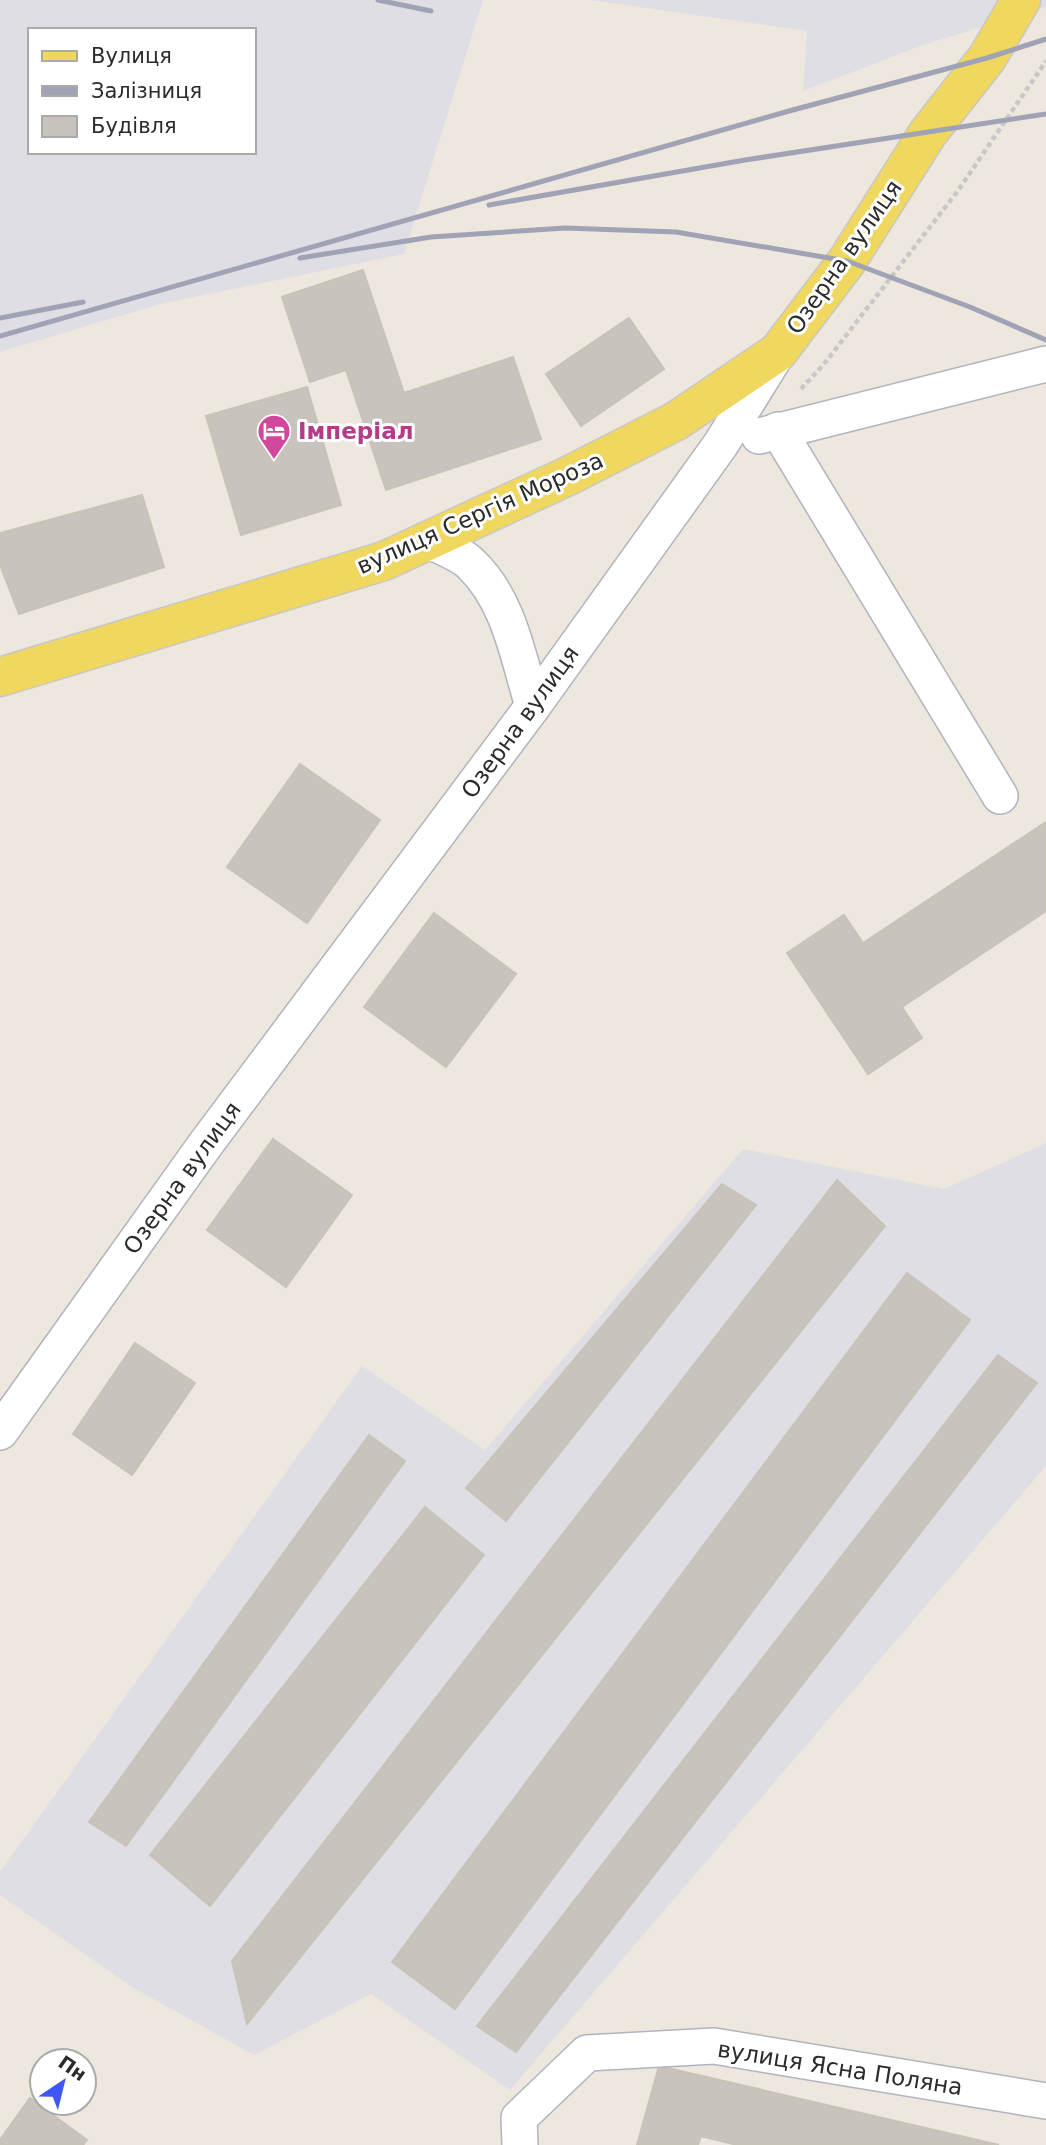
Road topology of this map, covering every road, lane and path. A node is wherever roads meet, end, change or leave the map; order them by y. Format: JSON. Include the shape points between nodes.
{"nodes":[{"id":1,"x":1021,"y":0,"type":"edge"},
{"id":2,"x":1046,"y":61,"type":"edge"},
{"id":3,"x":778,"y":352,"type":"junction"},
{"id":4,"x":1046,"y":364,"type":"edge"},
{"id":5,"x":796,"y":395,"type":"dead end"},
{"id":6,"x":778,"y":430,"type":"junction"},
{"id":7,"x":721,"y":444,"type":"junction"},
{"id":8,"x":428,"y":540,"type":"junction"},
{"id":9,"x":0,"y":677,"type":"edge"},
{"id":10,"x":533,"y":706,"type":"junction"},
{"id":11,"x":1000,"y":796,"type":"dead end"},
{"id":12,"x":0,"y":1432,"type":"edge"},
{"id":13,"x":1046,"y":2101,"type":"edge"},
{"id":14,"x":520,"y":2145,"type":"edge"}],
"edges":[{"from":1,"to":3,"type":"main road","name":"Озерна вулиця","via":[[987,58],[928,133],[847,261]]},
{"from":2,"to":5,"type":"path","via":[[957,192]]},
{"from":3,"to":7,"type":"street","name":"Озерна вулиця"},
{"from":3,"to":8,"type":"main road","name":"вулиця Сергія Мороза","via":[[676,421]]},
{"from":4,"to":6,"type":"street"},
{"from":6,"to":7,"type":"street"},
{"from":6,"to":11,"type":"street"},
{"from":7,"to":10,"type":"street","name":"Озерна вулиця"},
{"from":8,"to":9,"type":"main road","name":"вулиця Сергія Мороза","via":[[384,561]]},
{"from":8,"to":10,"type":"street","via":[[469,562],[490,586],[507,618]]},
{"from":10,"to":12,"type":"street","name":"Озерна вулиця","via":[[205,1145]]},
{"from":13,"to":14,"type":"street","name":"вулиця Ясна Поляна","via":[[714,2046],[587,2053],[519,2118]]}]}
